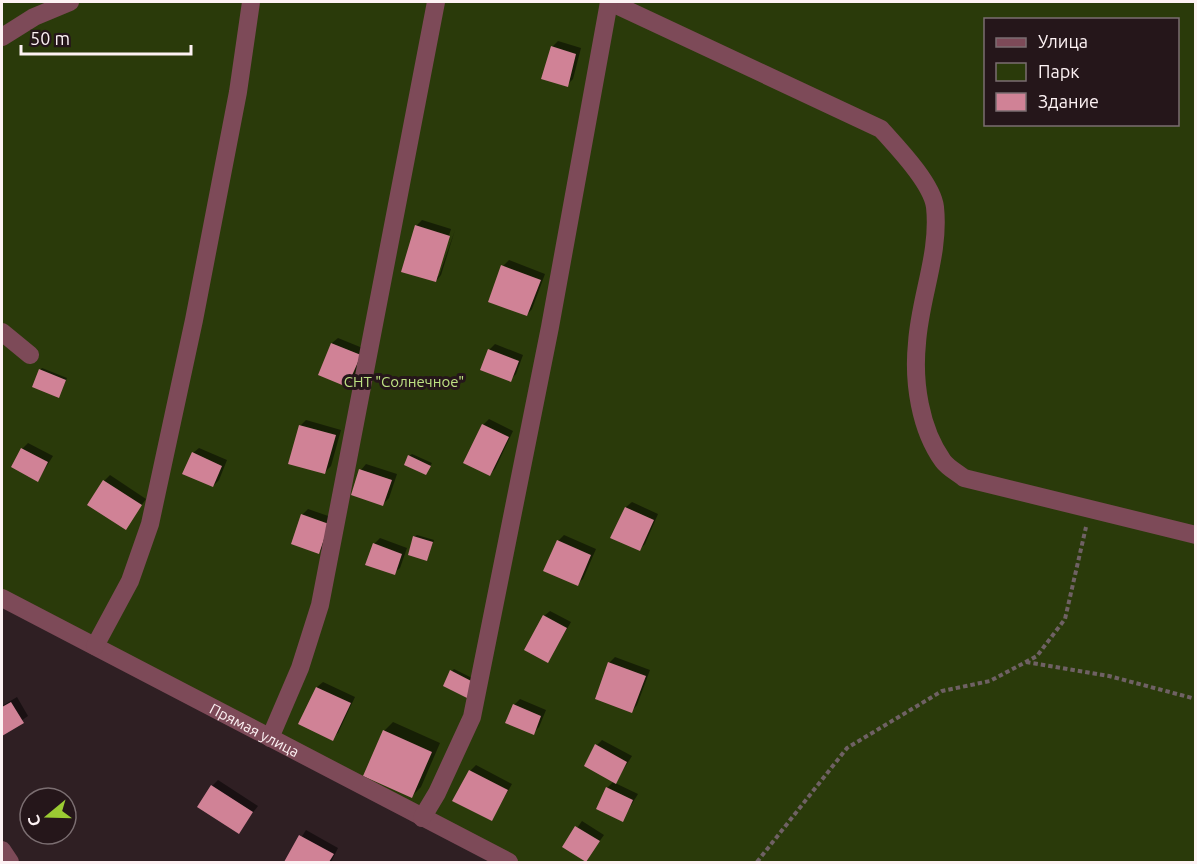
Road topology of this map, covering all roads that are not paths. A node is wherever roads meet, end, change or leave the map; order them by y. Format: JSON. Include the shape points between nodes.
{"nodes":[{"id":1,"x":70,"y":2,"type":"edge"},
{"id":2,"x":251,"y":2,"type":"edge"},
{"id":3,"x":436,"y":2,"type":"edge"},
{"id":4,"x":610,"y":2,"type":"edge"},
{"id":5,"x":2,"y":37,"type":"edge"},
{"id":6,"x":2,"y":332,"type":"edge"},
{"id":7,"x":30,"y":355,"type":"dead end"},
{"id":8,"x":1196,"y":535,"type":"edge"},
{"id":9,"x":2,"y":598,"type":"edge"},
{"id":10,"x":94,"y":646,"type":"junction"},
{"id":11,"x":270,"y":738,"type":"junction"},
{"id":12,"x":422,"y":818,"type":"junction"},
{"id":13,"x":2,"y":850,"type":"edge"},
{"id":14,"x":10,"y":862,"type":"edge"},
{"id":15,"x":509,"y":862,"type":"edge"}],
"edges":[{"from":1,"to":5,"type":"street","via":[[34,17]]},
{"from":2,"to":10,"type":"street","via":[[238,92],[150,524],[130,580]]},
{"from":3,"to":11,"type":"street","via":[[320,605],[279,724]]},
{"from":4,"to":8,"type":"street","via":[[881,129],[914,166],[935,205],[934,258],[917,342],[917,386],[926,428],[944,462],[964,478]]},
{"from":4,"to":12,"type":"street","via":[[546,350],[472,717]]},
{"from":6,"to":7,"type":"street"},
{"from":9,"to":10,"type":"street","name":"Прямая улица"},
{"from":10,"to":11,"type":"street","name":"Прямая улица"},
{"from":11,"to":12,"type":"street","name":"Прямая улица"},
{"from":12,"to":15,"type":"street","name":"Прямая улица"},
{"from":13,"to":14,"type":"street"}]}
